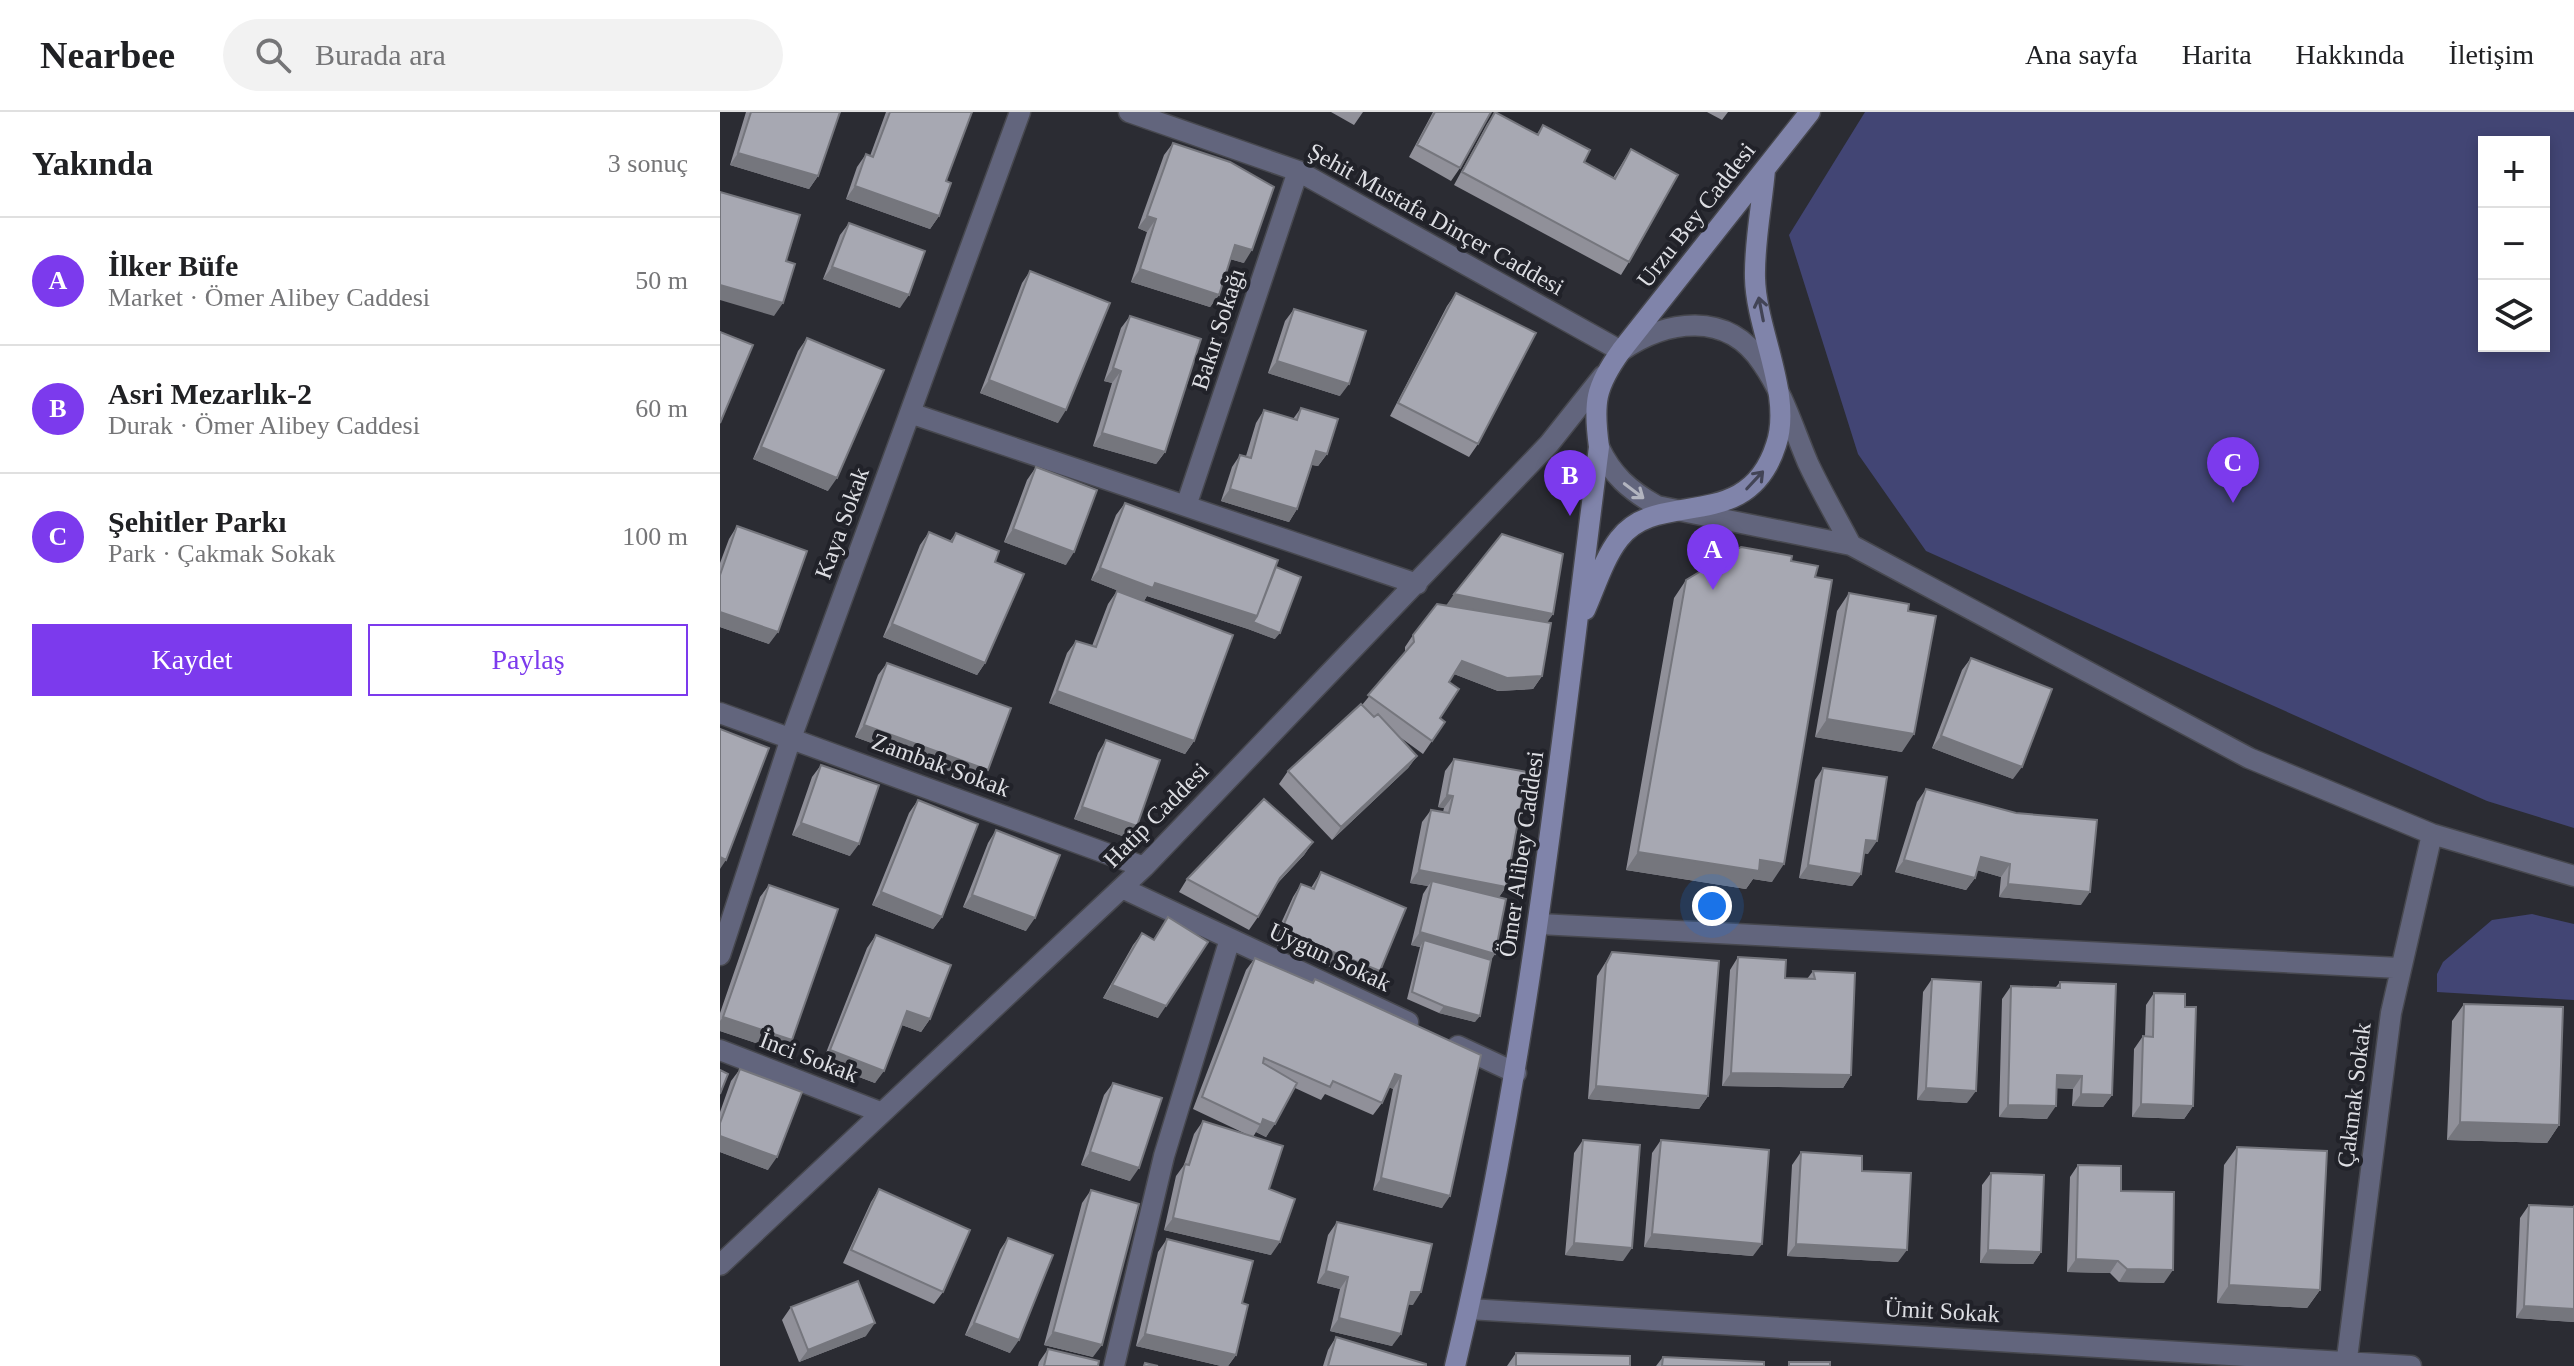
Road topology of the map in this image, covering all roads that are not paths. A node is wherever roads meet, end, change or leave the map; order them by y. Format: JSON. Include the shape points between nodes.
{"nodes":[{"id":1,"x":1020,"y":112,"type":"edge"},
{"id":2,"x":1129,"y":112,"type":"edge"},
{"id":3,"x":1810,"y":112,"type":"edge"},
{"id":4,"x":1765,"y":170,"type":"junction"},
{"id":5,"x":1298,"y":171,"type":"junction"},
{"id":6,"x":1621,"y":351,"type":"junction"},
{"id":7,"x":1603,"y":376,"type":"junction"},
{"id":8,"x":1775,"y":386,"type":"junction"},
{"id":9,"x":910,"y":413,"type":"junction"},
{"id":10,"x":1599,"y":447,"type":"junction"},
{"id":11,"x":1187,"y":503,"type":"junction"},
{"id":12,"x":1686,"y":511,"type":"junction"},
{"id":13,"x":1851,"y":545,"type":"junction"},
{"id":14,"x":1417,"y":584,"type":"junction"},
{"id":15,"x":1576,"y":627,"type":"junction"},
{"id":16,"x":720,"y":713,"type":"edge"},
{"id":17,"x":791,"y":738,"type":"junction"},
{"id":18,"x":2432,"y":834,"type":"junction"},
{"id":19,"x":1144,"y":867,"type":"junction"},
{"id":20,"x":2574,"y":876,"type":"edge"},
{"id":21,"x":1122,"y":888,"type":"junction"},
{"id":22,"x":1539,"y":924,"type":"junction"},
{"id":23,"x":1230,"y":939,"type":"junction"},
{"id":24,"x":720,"y":955,"type":"edge"},
{"id":25,"x":2399,"y":968,"type":"junction"},
{"id":26,"x":720,"y":1050,"type":"edge"},
{"id":27,"x":1516,"y":1073,"type":"junction"},
{"id":28,"x":880,"y":1112,"type":"junction"},
{"id":29,"x":720,"y":1265,"type":"edge"},
{"id":30,"x":1469,"y":1309,"type":"junction"},
{"id":31,"x":2346,"y":1364,"type":"edge"},
{"id":32,"x":1114,"y":1366,"type":"edge"},
{"id":33,"x":1455,"y":1366,"type":"edge"},
{"id":34,"x":2411,"y":1366,"type":"edge"}],
"edges":[{"from":1,"to":9,"type":"street","name":"Kaya Sokak"},
{"from":2,"to":5,"type":"street","name":"Şehit Mustafa Dinçer Caddesi"},
{"from":3,"to":4,"type":"main road","name":"Urzu Bey Caddesi"},
{"from":4,"to":6,"type":"main road","name":"Urzu Bey Caddesi"},
{"from":8,"to":4,"type":"main road","one_way":true,"via":[[1755,280]]},
{"from":5,"to":6,"type":"street","name":"Şehit Mustafa Dinçer Caddesi"},
{"from":5,"to":11,"type":"street","name":"Bakır Sokağı"},
{"from":6,"to":7,"type":"main road","name":"Ömer Alibey Caddesi"},
{"from":6,"to":8,"type":"street","via":[[1648,333],[1678,324],[1710,327],[1739,340],[1761,360]]},
{"from":7,"to":10,"type":"main road","name":"Ömer Alibey Caddesi","via":[[1594,407]]},
{"from":7,"to":14,"type":"street","name":"Hatip Caddesi","via":[[1549,444]]},
{"from":12,"to":8,"type":"main road","one_way":true,"via":[[1715,506],[1742,493],[1763,472],[1776,445],[1781,416]]},
{"from":8,"to":13,"type":"street"},
{"from":9,"to":11,"type":"street"},
{"from":9,"to":17,"type":"street","name":"Kaya Sokak"},
{"from":10,"to":12,"type":"street","one_way":true,"via":[[1630,491],[1657,506]]},
{"from":10,"to":15,"type":"main road","name":"Ömer Alibey Caddesi"},
{"from":11,"to":14,"type":"street"},
{"from":12,"to":13,"type":"street"},
{"from":12,"to":15,"type":"main road","via":[[1645,518],[1619,538]]},
{"from":13,"to":18,"type":"street","via":[[2249,758]]},
{"from":14,"to":19,"type":"street","name":"Hatip Caddesi"},
{"from":15,"to":22,"type":"main road","name":"Ömer Alibey Caddesi"},
{"from":16,"to":17,"type":"street","name":"Zambak Sokak"},
{"from":17,"to":19,"type":"street","name":"Zambak Sokak"},
{"from":17,"to":24,"type":"street","name":"Kaya Sokak"},
{"from":18,"to":20,"type":"street"},
{"from":18,"to":25,"type":"street","name":"Çakmak Sokak"},
{"from":19,"to":21,"type":"street","name":"Hatip Caddesi"},
{"from":21,"to":23,"type":"street","name":"Uygun Sokak"},
{"from":21,"to":28,"type":"street","name":"Hatip Caddesi"},
{"from":22,"to":25,"type":"street"},
{"from":22,"to":27,"type":"main road","name":"Ömer Alibey Caddesi"},
{"from":23,"to":27,"type":"street","name":"Uygun Sokak"},
{"from":23,"to":32,"type":"street","via":[[1164,1156]]},
{"from":25,"to":31,"type":"street","name":"Çakmak Sokak"},
{"from":26,"to":28,"type":"street","name":"İnci Sokak"},
{"from":27,"to":30,"type":"main road","name":"Ömer Alibey Caddesi"},
{"from":28,"to":29,"type":"street","name":"Hatip Caddesi"},
{"from":30,"to":31,"type":"street","name":"Ümit Sokak"},
{"from":30,"to":33,"type":"main road","name":"Ömer Alibey Caddesi"},
{"from":31,"to":34,"type":"street","name":"Ümit Sokak"}]}
